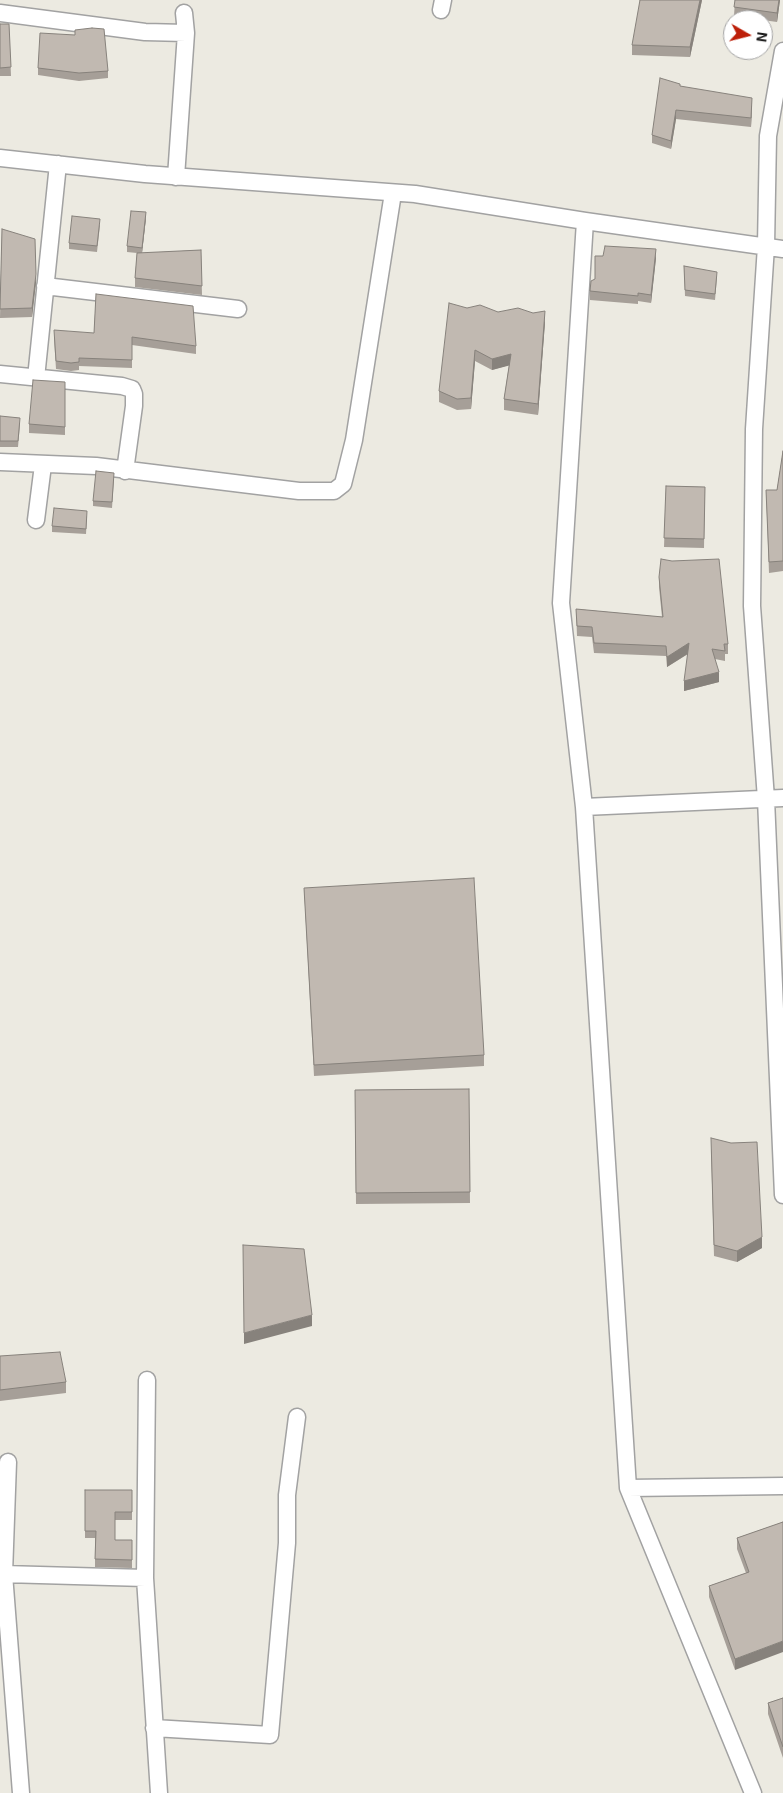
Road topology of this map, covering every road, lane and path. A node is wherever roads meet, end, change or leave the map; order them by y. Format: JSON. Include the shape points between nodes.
{"nodes":[{"id":1,"x":0,"y":13,"type":"edge"},
{"id":2,"x":184,"y":13,"type":"dead end"},
{"id":3,"x":186,"y":33,"type":"junction"},
{"id":4,"x":783,"y":51,"type":"edge"},
{"id":5,"x":0,"y":158,"type":"edge"},
{"id":6,"x":58,"y":164,"type":"junction"},
{"id":7,"x":176,"y":176,"type":"junction"},
{"id":8,"x":393,"y":192,"type":"junction"},
{"id":9,"x":585,"y":222,"type":"junction"},
{"id":10,"x":766,"y":246,"type":"junction"},
{"id":11,"x":783,"y":250,"type":"edge"},
{"id":12,"x":45,"y":286,"type":"junction"},
{"id":13,"x":238,"y":309,"type":"dead end"},
{"id":14,"x":0,"y":374,"type":"edge"},
{"id":15,"x":36,"y":378,"type":"junction"},
{"id":16,"x":0,"y":462,"type":"edge"},
{"id":17,"x":43,"y":464,"type":"junction"},
{"id":18,"x":124,"y":471,"type":"junction"},
{"id":19,"x":36,"y":520,"type":"dead end"},
{"id":20,"x":766,"y":798,"type":"junction"},
{"id":21,"x":783,"y":798,"type":"edge"},
{"id":22,"x":584,"y":807,"type":"junction"},
{"id":23,"x":783,"y":1195,"type":"edge"},
{"id":24,"x":147,"y":1380,"type":"dead end"},
{"id":25,"x":297,"y":1417,"type":"dead end"},
{"id":26,"x":8,"y":1462,"type":"dead end"},
{"id":27,"x":783,"y":1486,"type":"edge"},
{"id":28,"x":628,"y":1488,"type":"junction"},
{"id":29,"x":2,"y":1574,"type":"edge"},
{"id":30,"x":145,"y":1578,"type":"junction"},
{"id":31,"x":6,"y":1673,"type":"edge"},
{"id":32,"x":154,"y":1728,"type":"junction"},
{"id":33,"x":21,"y":1793,"type":"edge"},
{"id":34,"x":158,"y":1793,"type":"edge"},
{"id":35,"x":753,"y":1793,"type":"edge"}],
"edges":[{"from":1,"to":3,"type":"street","via":[[146,32]]},
{"from":2,"to":3,"type":"street"},
{"from":3,"to":7,"type":"street"},
{"from":4,"to":10,"type":"street","via":[[768,136]]},
{"from":5,"to":6,"type":"street"},
{"from":6,"to":7,"type":"street"},
{"from":6,"to":12,"type":"street"},
{"from":7,"to":8,"type":"street"},
{"from":8,"to":9,"type":"street"},
{"from":8,"to":18,"type":"street","via":[[354,440],[343,484],[334,491],[300,491]]},
{"from":9,"to":10,"type":"street"},
{"from":9,"to":22,"type":"street","via":[[561,603]]},
{"from":10,"to":11,"type":"street"},
{"from":10,"to":20,"type":"street","via":[[754,429],[752,606]]},
{"from":12,"to":13,"type":"street"},
{"from":12,"to":15,"type":"street"},
{"from":14,"to":15,"type":"street"},
{"from":15,"to":18,"type":"street","via":[[132,389],[134,406]]},
{"from":16,"to":17,"type":"street"},
{"from":17,"to":18,"type":"street","via":[[96,466]]},
{"from":17,"to":19,"type":"street"},
{"from":20,"to":21,"type":"street"},
{"from":20,"to":22,"type":"street"},
{"from":20,"to":23,"type":"street"},
{"from":22,"to":28,"type":"street"},
{"from":24,"to":30,"type":"street"},
{"from":25,"to":32,"type":"street","via":[[287,1495],[287,1544],[270,1736]]},
{"from":26,"to":29,"type":"street"},
{"from":27,"to":28,"type":"street"},
{"from":28,"to":35,"type":"street"},
{"from":29,"to":30,"type":"street"},
{"from":29,"to":31,"type":"street"},
{"from":30,"to":32,"type":"street"},
{"from":31,"to":33,"type":"street"},
{"from":32,"to":34,"type":"street"}]}
